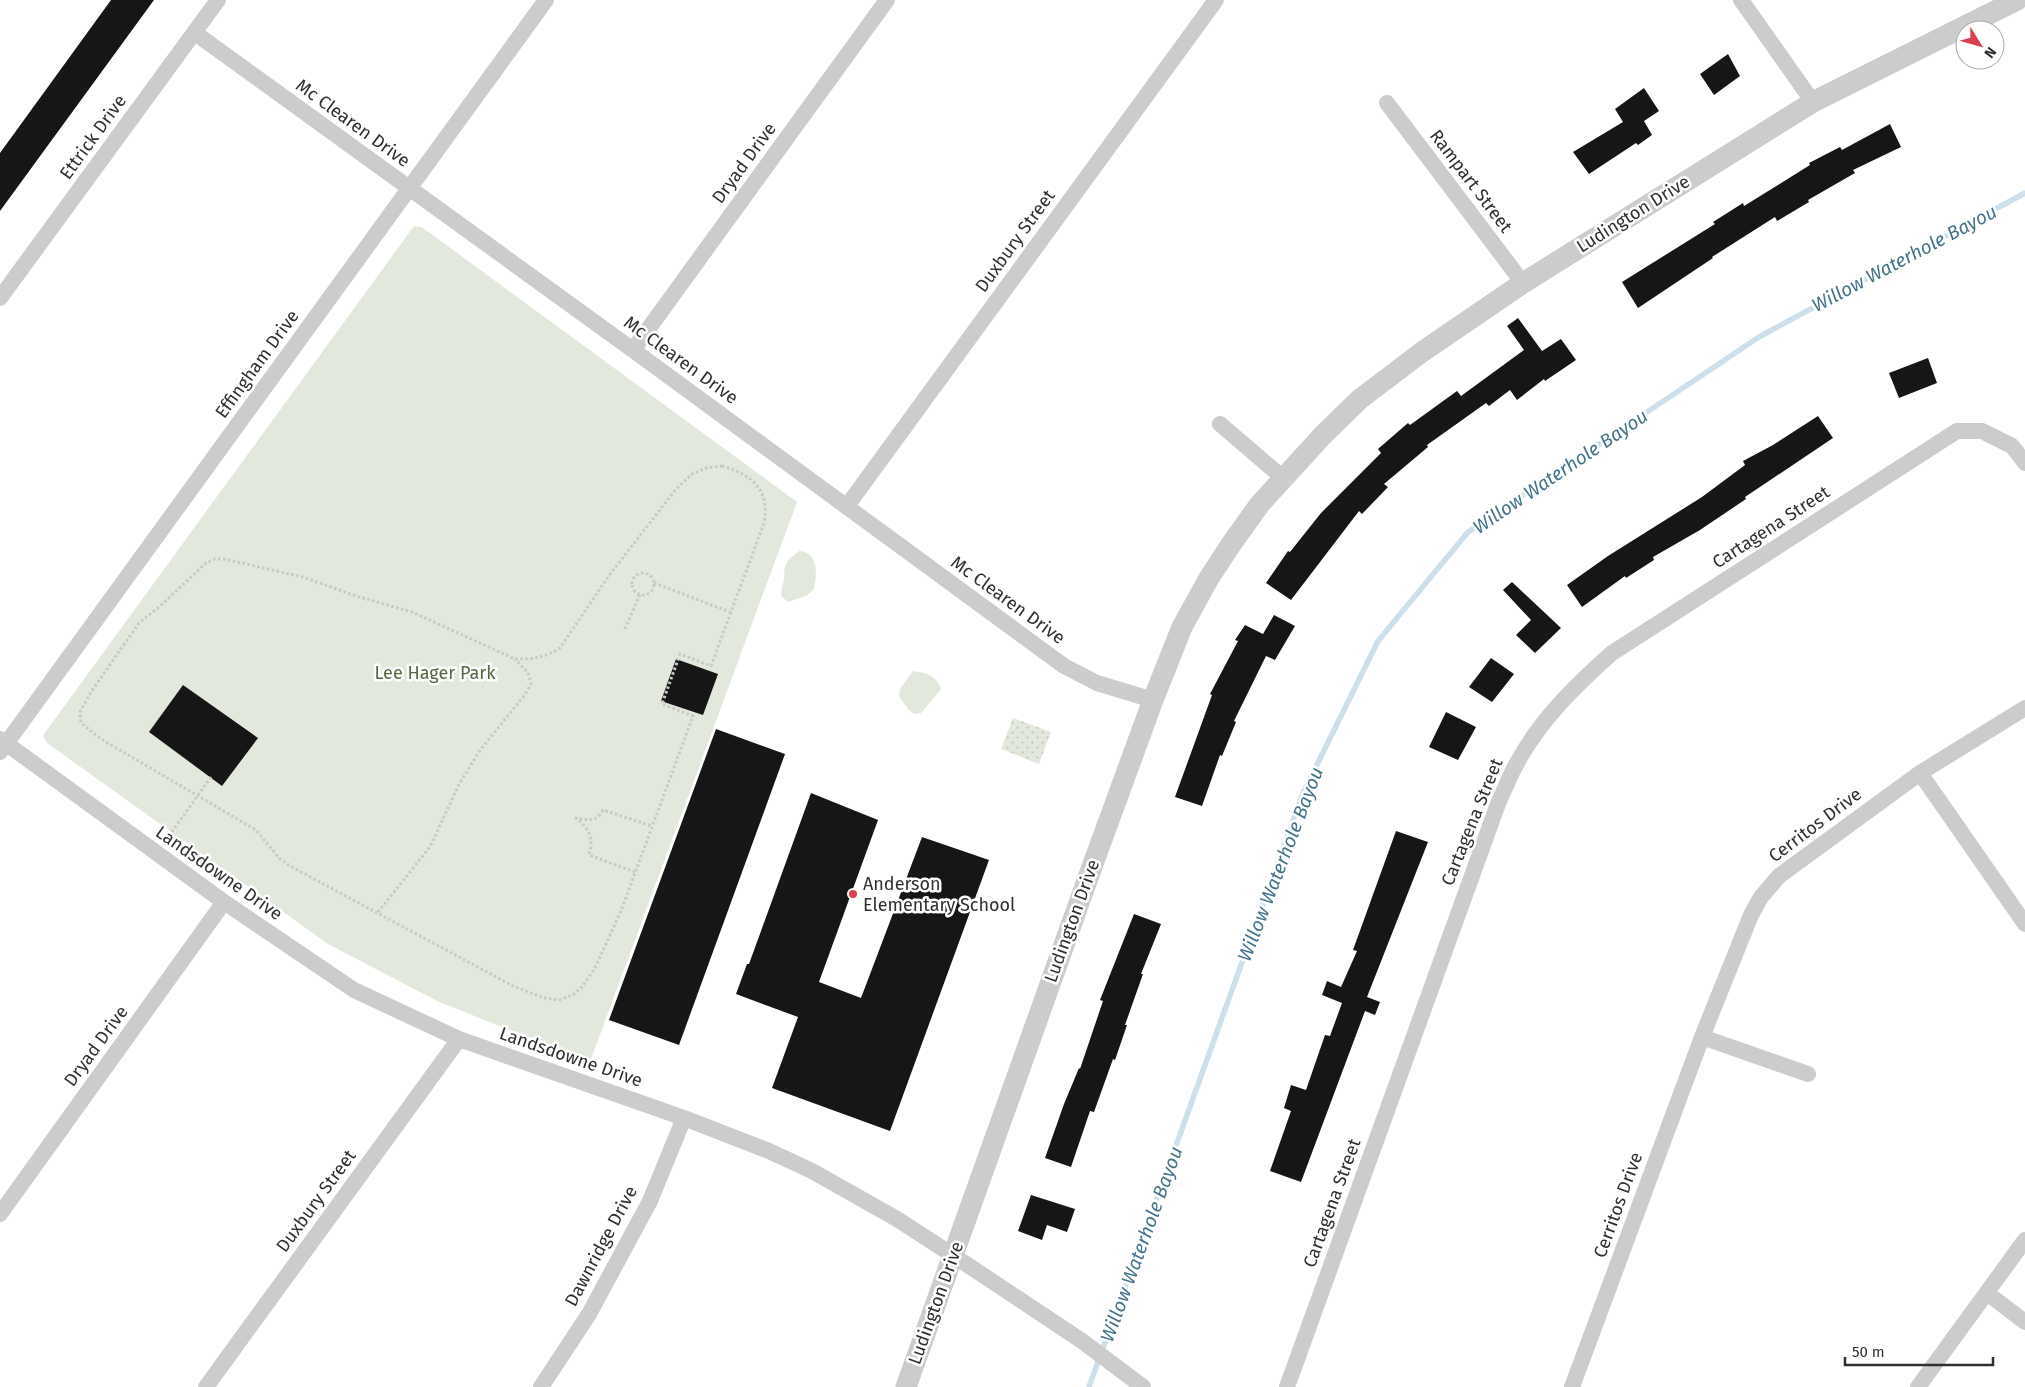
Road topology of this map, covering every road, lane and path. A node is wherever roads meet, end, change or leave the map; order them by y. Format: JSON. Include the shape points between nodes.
{"nodes":[{"id":1,"x":218,"y":0,"type":"edge"},
{"id":2,"x":546,"y":0,"type":"edge"},
{"id":3,"x":887,"y":0,"type":"edge"},
{"id":4,"x":1216,"y":0,"type":"edge"},
{"id":5,"x":1741,"y":0,"type":"edge"},
{"id":6,"x":2017,"y":0,"type":"edge"},
{"id":7,"x":195,"y":33,"type":"junction"},
{"id":8,"x":1387,"y":102,"type":"dead end"},
{"id":9,"x":1813,"y":102,"type":"junction"},
{"id":10,"x":409,"y":188,"type":"junction"},
{"id":11,"x":1523,"y":283,"type":"junction"},
{"id":12,"x":0,"y":298,"type":"edge"},
{"id":13,"x":633,"y":350,"type":"junction"},
{"id":14,"x":1220,"y":424,"type":"dead end"},
{"id":15,"x":2025,"y":463,"type":"edge"},
{"id":16,"x":1282,"y":477,"type":"junction"},
{"id":17,"x":847,"y":506,"type":"junction"},
{"id":18,"x":654,"y":583,"type":"junction"},
{"id":19,"x":640,"y":594,"type":"junction"},
{"id":20,"x":730,"y":612,"type":"junction"},
{"id":21,"x":625,"y":629,"type":"dead end"},
{"id":22,"x":515,"y":659,"type":"junction"},
{"id":23,"x":1153,"y":700,"type":"junction"},
{"id":24,"x":2025,"y":708,"type":"edge"},
{"id":25,"x":2,"y":745,"type":"edge"},
{"id":26,"x":1920,"y":773,"type":"junction"},
{"id":27,"x":211,"y":777,"type":"dead end"},
{"id":28,"x":197,"y":796,"type":"junction"},
{"id":29,"x":652,"y":826,"type":"junction"},
{"id":30,"x":157,"y":853,"type":"junction"},
{"id":31,"x":635,"y":872,"type":"junction"},
{"id":32,"x":224,"y":902,"type":"junction"},
{"id":33,"x":378,"y":912,"type":"junction"},
{"id":34,"x":2025,"y":924,"type":"edge"},
{"id":35,"x":1702,"y":1036,"type":"junction"},
{"id":36,"x":459,"y":1040,"type":"junction"},
{"id":37,"x":1808,"y":1074,"type":"dead end"},
{"id":38,"x":684,"y":1118,"type":"junction"},
{"id":39,"x":0,"y":1214,"type":"edge"},
{"id":40,"x":2025,"y":1240,"type":"edge"},
{"id":41,"x":954,"y":1256,"type":"junction"},
{"id":42,"x":1987,"y":1293,"type":"junction"},
{"id":43,"x":2025,"y":1322,"type":"edge"},
{"id":44,"x":206,"y":1387,"type":"edge"},
{"id":45,"x":541,"y":1387,"type":"edge"},
{"id":46,"x":906,"y":1387,"type":"edge"},
{"id":47,"x":1143,"y":1387,"type":"edge"},
{"id":48,"x":1287,"y":1387,"type":"edge"},
{"id":49,"x":1572,"y":1387,"type":"edge"},
{"id":50,"x":1918,"y":1387,"type":"edge"}],
"edges":[{"from":1,"to":7,"type":"street","name":"Ettrick Drive"},
{"from":2,"to":10,"type":"street","name":"Effingham Drive"},
{"from":3,"to":13,"type":"street","name":"Dryad Drive"},
{"from":4,"to":17,"type":"street","name":"Duxbury Street"},
{"from":5,"to":9,"type":"street"},
{"from":6,"to":9,"type":"street","name":"Ludington Drive"},
{"from":7,"to":10,"type":"street","name":"Mc Clearen Drive"},
{"from":7,"to":12,"type":"street","name":"Ettrick Drive"},
{"from":8,"to":11,"type":"street","name":"Rampart Street"},
{"from":9,"to":11,"type":"street","name":"Ludington Drive"},
{"from":10,"to":13,"type":"street","name":"Mc Clearen Drive"},
{"from":10,"to":25,"type":"street","name":"Effingham Drive"},
{"from":11,"to":16,"type":"street","name":"Ludington Drive","via":[[1360,398]]},
{"from":13,"to":17,"type":"street","name":"Mc Clearen Drive"},
{"from":14,"to":16,"type":"street"},
{"from":15,"to":48,"type":"street","name":"Cartagena Street","via":[[2012,446],[1982,431],[1957,431],[1612,653],[1573,688],[1541,726],[1517,762],[1499,801]]},
{"from":16,"to":23,"type":"street","name":"Ludington Drive","via":[[1209,578],[1182,626]]},
{"from":17,"to":23,"type":"street","name":"Mc Clearen Drive","via":[[1064,666],[1097,683]]},
{"from":18,"to":19,"type":"path","via":[[650,592]]},
{"from":18,"to":19,"type":"path","via":[[645,573],[635,576],[632,587]]},
{"from":18,"to":20,"type":"path"},
{"from":19,"to":21,"type":"path"},
{"from":20,"to":22,"type":"path","via":[[764,523],[766,509],[764,497],[754,481],[742,472],[722,466],[692,474],[676,488],[608,577],[560,648],[533,660]]},
{"from":20,"to":29,"type":"path","via":[[711,666],[680,654],[662,704],[693,716]]},
{"from":22,"to":28,"type":"path","via":[[412,612],[303,577],[215,559],[206,563],[139,623],[80,712],[81,723],[101,739]]},
{"from":22,"to":33,"type":"path","via":[[528,672],[531,684],[481,749],[459,784],[430,847]]},
{"from":23,"to":41,"type":"street","name":"Ludington Drive"},
{"from":24,"to":26,"type":"street","name":"Cerritos Drive"},
{"from":25,"to":30,"type":"street","name":"Landsdowne Drive"},
{"from":26,"to":34,"type":"street"},
{"from":26,"to":35,"type":"street","name":"Cerritos Drive","via":[[1779,876],[1761,897]]},
{"from":27,"to":28,"type":"path"},
{"from":28,"to":30,"type":"path"},
{"from":28,"to":33,"type":"path","via":[[256,830],[290,866]]},
{"from":29,"to":31,"type":"path"},
{"from":29,"to":31,"type":"path","via":[[603,810],[600,816],[591,820],[576,818],[586,826],[591,836],[589,855]]},
{"from":30,"to":32,"type":"street","name":"Landsdowne Drive"},
{"from":31,"to":33,"type":"path","via":[[595,968],[582,987],[573,995],[559,1000],[544,998],[514,986]]},
{"from":32,"to":36,"type":"street","name":"Landsdowne Drive","via":[[354,990]]},
{"from":32,"to":39,"type":"street","name":"Dryad Drive"},
{"from":35,"to":37,"type":"street"},
{"from":35,"to":49,"type":"street","name":"Cerritos Drive"},
{"from":36,"to":38,"type":"street","name":"Landsdowne Drive"},
{"from":36,"to":44,"type":"street","name":"Duxbury Street"},
{"from":38,"to":41,"type":"street","name":"Landsdowne Drive","via":[[812,1171]]},
{"from":38,"to":45,"type":"street","name":"Dawnridge Drive","via":[[650,1201],[589,1314]]},
{"from":40,"to":42,"type":"street"},
{"from":41,"to":46,"type":"street","name":"Ludington Drive"},
{"from":41,"to":47,"type":"street","name":"Landsdowne Drive","via":[[1082,1341]]},
{"from":42,"to":43,"type":"street"},
{"from":42,"to":50,"type":"street"}]}
